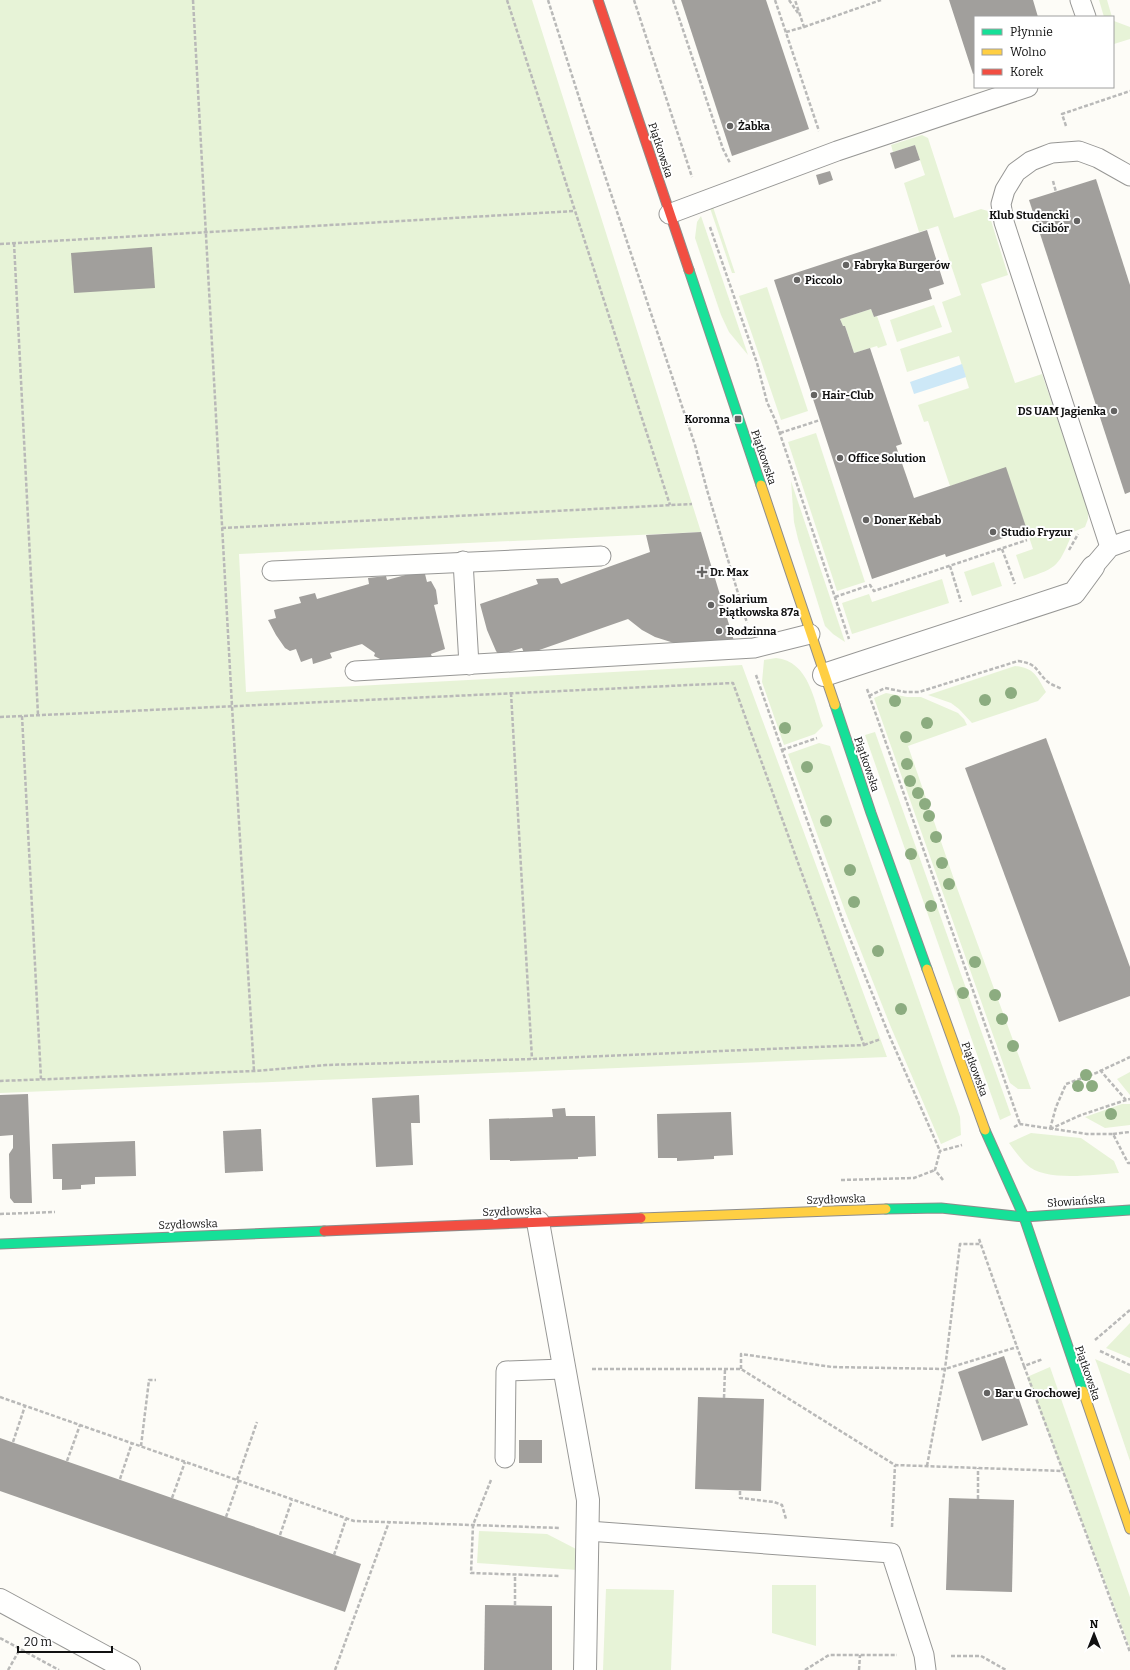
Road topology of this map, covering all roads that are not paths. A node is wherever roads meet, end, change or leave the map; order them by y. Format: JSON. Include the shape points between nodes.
{"nodes":[{"id":1,"x":598,"y":0,"type":"edge"},
{"id":2,"x":1080,"y":0,"type":"edge"},
{"id":3,"x":1086,"y":16,"type":"edge"},
{"id":4,"x":1025,"y":88,"type":"edge"},
{"id":5,"x":1130,"y":176,"type":"edge"},
{"id":6,"x":669,"y":214,"type":"junction"},
{"id":7,"x":1130,"y":540,"type":"edge"},
{"id":8,"x":1110,"y":547,"type":"junction"},
{"id":9,"x":601,"y":556,"type":"dead end"},
{"id":10,"x":463,"y":561,"type":"junction"},
{"id":11,"x":1094,"y":567,"type":"joint"},
{"id":12,"x":272,"y":571,"type":"dead end"},
{"id":13,"x":810,"y":634,"type":"junction"},
{"id":14,"x":469,"y":665,"type":"junction"},
{"id":15,"x":355,"y":671,"type":"dead end"},
{"id":16,"x":824,"y":675,"type":"junction"},
{"id":17,"x":1130,"y":1210,"type":"edge"},
{"id":18,"x":1024,"y":1217,"type":"junction"},
{"id":19,"x":538,"y":1222,"type":"junction"},
{"id":20,"x":0,"y":1244,"type":"edge"},
{"id":21,"x":563,"y":1369,"type":"junction"},
{"id":22,"x":505,"y":1458,"type":"road end"},
{"id":23,"x":1130,"y":1529,"type":"edge"},
{"id":24,"x":588,"y":1531,"type":"junction"},
{"id":25,"x":0,"y":1600,"type":"edge"},
{"id":26,"x":129,"y":1670,"type":"edge"},
{"id":27,"x":585,"y":1670,"type":"edge"},
{"id":28,"x":926,"y":1670,"type":"edge"}],
"edges":[{"from":1,"to":6,"type":"street","name":"Piątkowska"},
{"from":2,"to":3,"type":"lane"},
{"from":4,"to":6,"type":"lane","via":[[837,151]]},
{"from":5,"to":8,"type":"lane","via":[[1098,158],[1079,151],[1052,153],[1031,161],[1016,172],[1005,190],[1001,204],[1004,222]]},
{"from":6,"to":13,"type":"street","name":"Piątkowska"},
{"from":7,"to":8,"type":"lane"},
{"from":8,"to":11,"type":"lane"},
{"from":9,"to":10,"type":"lane"},
{"from":10,"to":12,"type":"lane"},
{"from":10,"to":14,"type":"lane"},
{"from":11,"to":16,"type":"street","via":[[1074,593]]},
{"from":13,"to":14,"type":"lane","via":[[754,648]]},
{"from":13,"to":16,"type":"street","name":"Piątkowska"},
{"from":14,"to":15,"type":"lane"},
{"from":16,"to":18,"type":"street","name":"Piątkowska","via":[[986,1136]]},
{"from":17,"to":18,"type":"street","name":"Słowiańska"},
{"from":18,"to":19,"type":"street","name":"Szydłowska","via":[[940,1208]]},
{"from":18,"to":23,"type":"street","name":"Piątkowska"},
{"from":19,"to":20,"type":"street","name":"Szydłowska"},
{"from":19,"to":21,"type":"street"},
{"from":21,"to":22,"type":"lane","via":[[506,1371]]},
{"from":21,"to":24,"type":"street","via":[[588,1500]]},
{"from":24,"to":27,"type":"street"},
{"from":24,"to":28,"type":"lane","via":[[891,1552],[922,1648]]},
{"from":25,"to":26,"type":"street"}]}
